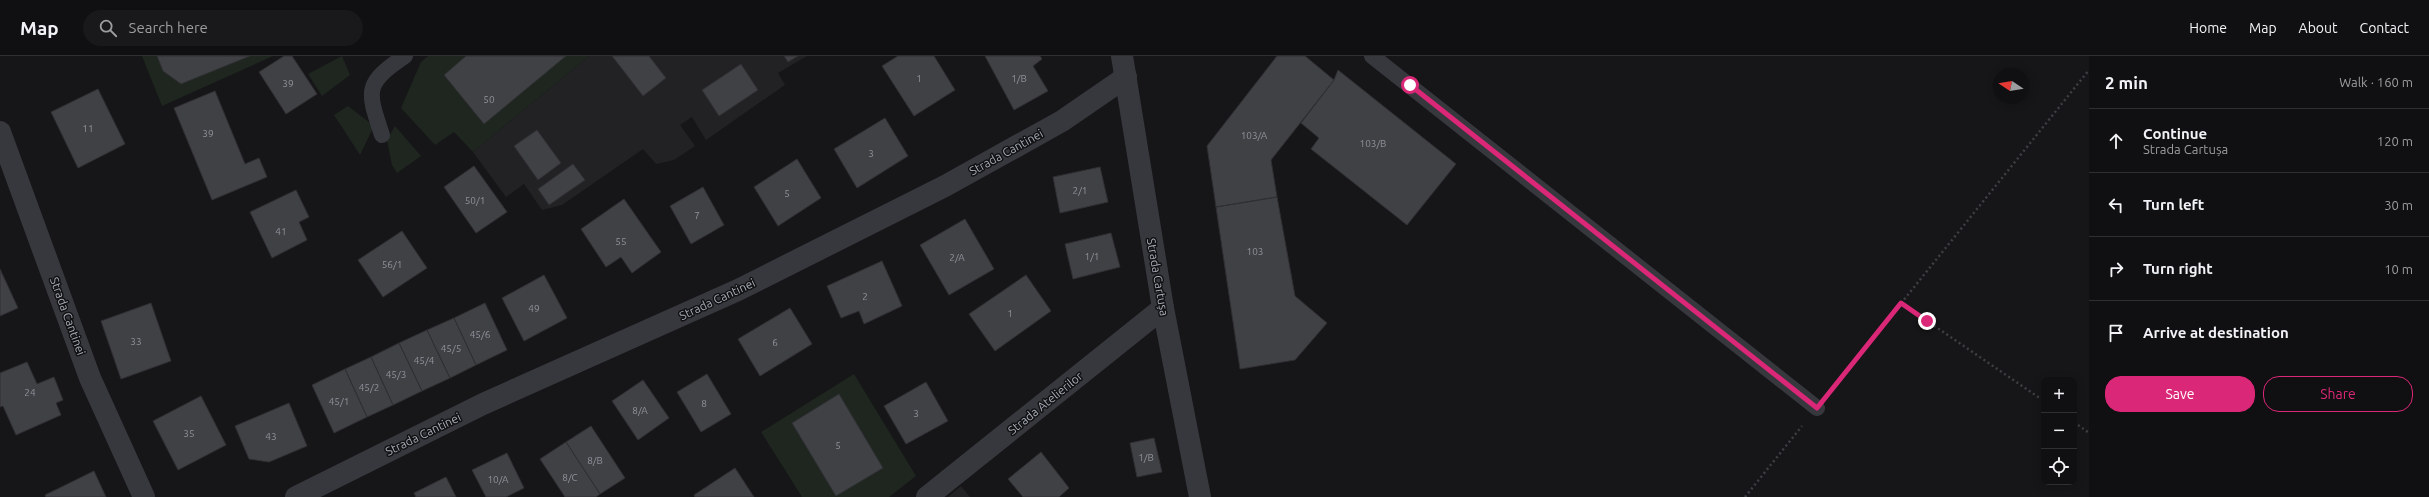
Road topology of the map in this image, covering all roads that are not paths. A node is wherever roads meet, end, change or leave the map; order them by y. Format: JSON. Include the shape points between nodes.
{"nodes":[{"id":1,"x":405,"y":56,"type":"edge"},
{"id":2,"x":1122,"y":56,"type":"edge"},
{"id":3,"x":1372,"y":56,"type":"edge"},
{"id":4,"x":1126,"y":77,"type":"junction"},
{"id":5,"x":0,"y":132,"type":"edge"},
{"id":6,"x":382,"y":135,"type":"dead end"},
{"id":7,"x":1163,"y":308,"type":"junction"},
{"id":8,"x":1817,"y":408,"type":"road end"},
{"id":9,"x":144,"y":497,"type":"edge"},
{"id":10,"x":296,"y":497,"type":"edge"},
{"id":11,"x":927,"y":497,"type":"edge"},
{"id":12,"x":1200,"y":497,"type":"edge"}],
"edges":[{"from":1,"to":6,"type":"lane","via":[[385,70],[372,89],[370,101]]},
{"from":2,"to":4,"type":"street","name":"Strada Cartușa"},
{"from":3,"to":8,"type":"lane"},
{"from":4,"to":7,"type":"street","name":"Strada Cartușa"},
{"from":4,"to":10,"type":"street","name":"Strada Cantinei","via":[[1062,121],[888,215],[738,290],[483,404]]},
{"from":5,"to":9,"type":"street","name":"Strada Cantinei","via":[[90,378]]},
{"from":7,"to":11,"type":"street","name":"Strada Atelierilor"},
{"from":7,"to":12,"type":"street","name":"Strada Cartușa"}]}
